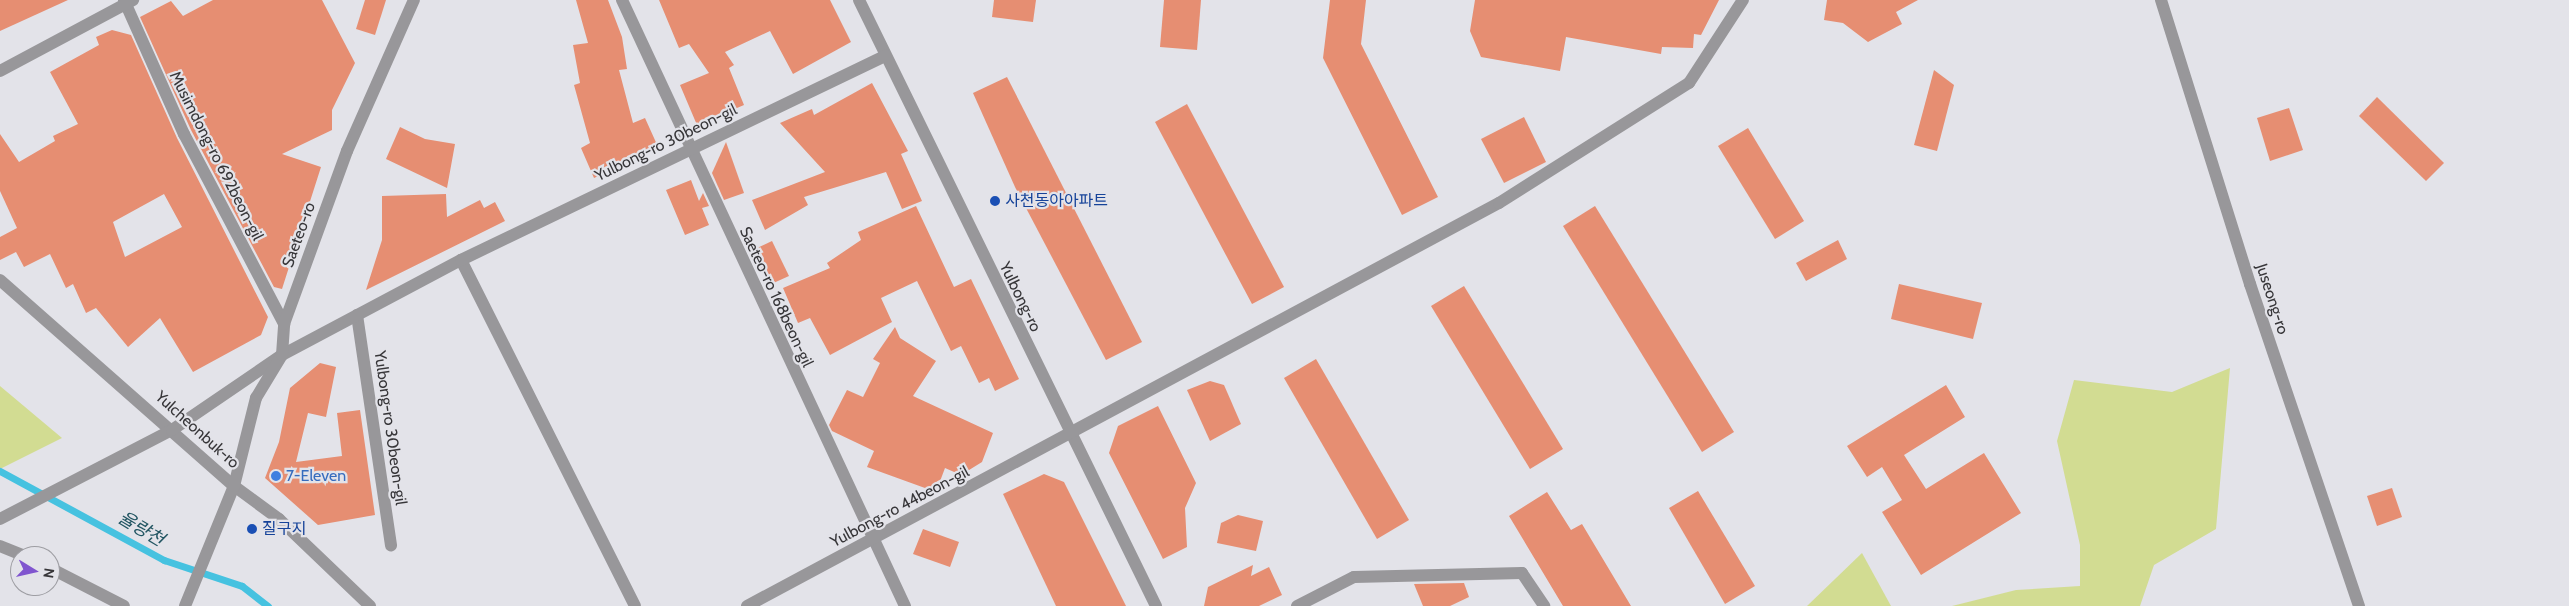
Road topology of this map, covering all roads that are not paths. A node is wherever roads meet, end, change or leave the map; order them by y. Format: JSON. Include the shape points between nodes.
{"nodes":[{"id":1,"x":414,"y":0,"type":"edge"},
{"id":2,"x":622,"y":0,"type":"edge"},
{"id":3,"x":859,"y":0,"type":"edge"},
{"id":4,"x":1743,"y":0,"type":"edge"},
{"id":5,"x":2161,"y":0,"type":"edge"},
{"id":6,"x":127,"y":1,"type":"edge"},
{"id":7,"x":885,"y":56,"type":"junction"},
{"id":8,"x":0,"y":71,"type":"edge"},
{"id":9,"x":690,"y":152,"type":"junction"},
{"id":10,"x":461,"y":260,"type":"junction"},
{"id":11,"x":0,"y":280,"type":"edge"},
{"id":12,"x":357,"y":315,"type":"junction"},
{"id":13,"x":284,"y":324,"type":"junction"},
{"id":14,"x":282,"y":355,"type":"junction"},
{"id":15,"x":172,"y":430,"type":"junction"},
{"id":16,"x":1069,"y":435,"type":"junction"},
{"id":17,"x":234,"y":486,"type":"junction"},
{"id":18,"x":5,"y":516,"type":"edge"},
{"id":19,"x":871,"y":540,"type":"junction"},
{"id":20,"x":391,"y":546,"type":"dead end"},
{"id":21,"x":60,"y":573,"type":"edge"},
{"id":22,"x":124,"y":606,"type":"edge"},
{"id":23,"x":186,"y":606,"type":"edge"},
{"id":24,"x":370,"y":606,"type":"edge"},
{"id":25,"x":635,"y":606,"type":"edge"},
{"id":26,"x":747,"y":606,"type":"edge"},
{"id":27,"x":905,"y":606,"type":"edge"},
{"id":28,"x":1156,"y":606,"type":"edge"},
{"id":29,"x":1297,"y":606,"type":"edge"},
{"id":30,"x":1544,"y":606,"type":"edge"},
{"id":31,"x":2359,"y":606,"type":"edge"}],
"edges":[{"from":1,"to":13,"type":"street","name":"Saeteo-ro","via":[[347,151]]},
{"from":2,"to":9,"type":"street","name":"Saeteo-ro 168beon-gil"},
{"from":3,"to":7,"type":"street","name":"Yulbong-ro"},
{"from":4,"to":16,"type":"street","name":"Yulbong-ro 44beon-gil","via":[[1689,83],[1676,92],[1498,203]]},
{"from":5,"to":31,"type":"street","name":"Juseong-ro","via":[[2250,284]]},
{"from":6,"to":8,"type":"street"},
{"from":6,"to":13,"type":"street","name":"Musimdong-ro 692beon-gil","via":[[184,134]]},
{"from":7,"to":9,"type":"street","name":"Yulbong-ro 30beon-gil","via":[[793,97]]},
{"from":7,"to":16,"type":"street","name":"Yulbong-ro"},
{"from":9,"to":10,"type":"street","name":"Yulbong-ro 30beon-gil"},
{"from":9,"to":19,"type":"street","name":"Saeteo-ro 168beon-gil"},
{"from":10,"to":12,"type":"street","name":"Yulbong-ro 30beon-gil"},
{"from":10,"to":25,"type":"street","via":[[572,474]]},
{"from":11,"to":15,"type":"street","name":"Yulcheonbuk-ro"},
{"from":12,"to":14,"type":"street","name":"Yulbong-ro 30beon-gil"},
{"from":12,"to":20,"type":"street","name":"Yulbong-ro 30beon-gil"},
{"from":13,"to":14,"type":"street","name":"Saeteo-ro"},
{"from":14,"to":15,"type":"street","name":"Yulbong-ro 30beon-gil"},
{"from":14,"to":17,"type":"street","name":"Saeteo-ro","via":[[256,398]]},
{"from":15,"to":17,"type":"street","name":"Yulcheonbuk-ro"},
{"from":15,"to":18,"type":"street","name":"Yulbong-ro 30beon-gil"},
{"from":16,"to":19,"type":"street","name":"Yulbong-ro 44beon-gil"},
{"from":16,"to":28,"type":"street","name":"Yulbong-ro"},
{"from":17,"to":23,"type":"street","name":"Saeteo-ro","via":[[216,523]]},
{"from":17,"to":24,"type":"street","name":"Yulcheonbuk-ro","via":[[279,519]]},
{"from":19,"to":26,"type":"street","name":"Yulbong-ro 44beon-gil"},
{"from":19,"to":27,"type":"street","name":"Saeteo-ro 168beon-gil"},
{"from":21,"to":22,"type":"street"},
{"from":29,"to":30,"type":"street","via":[[1354,577],[1522,573]]}]}
